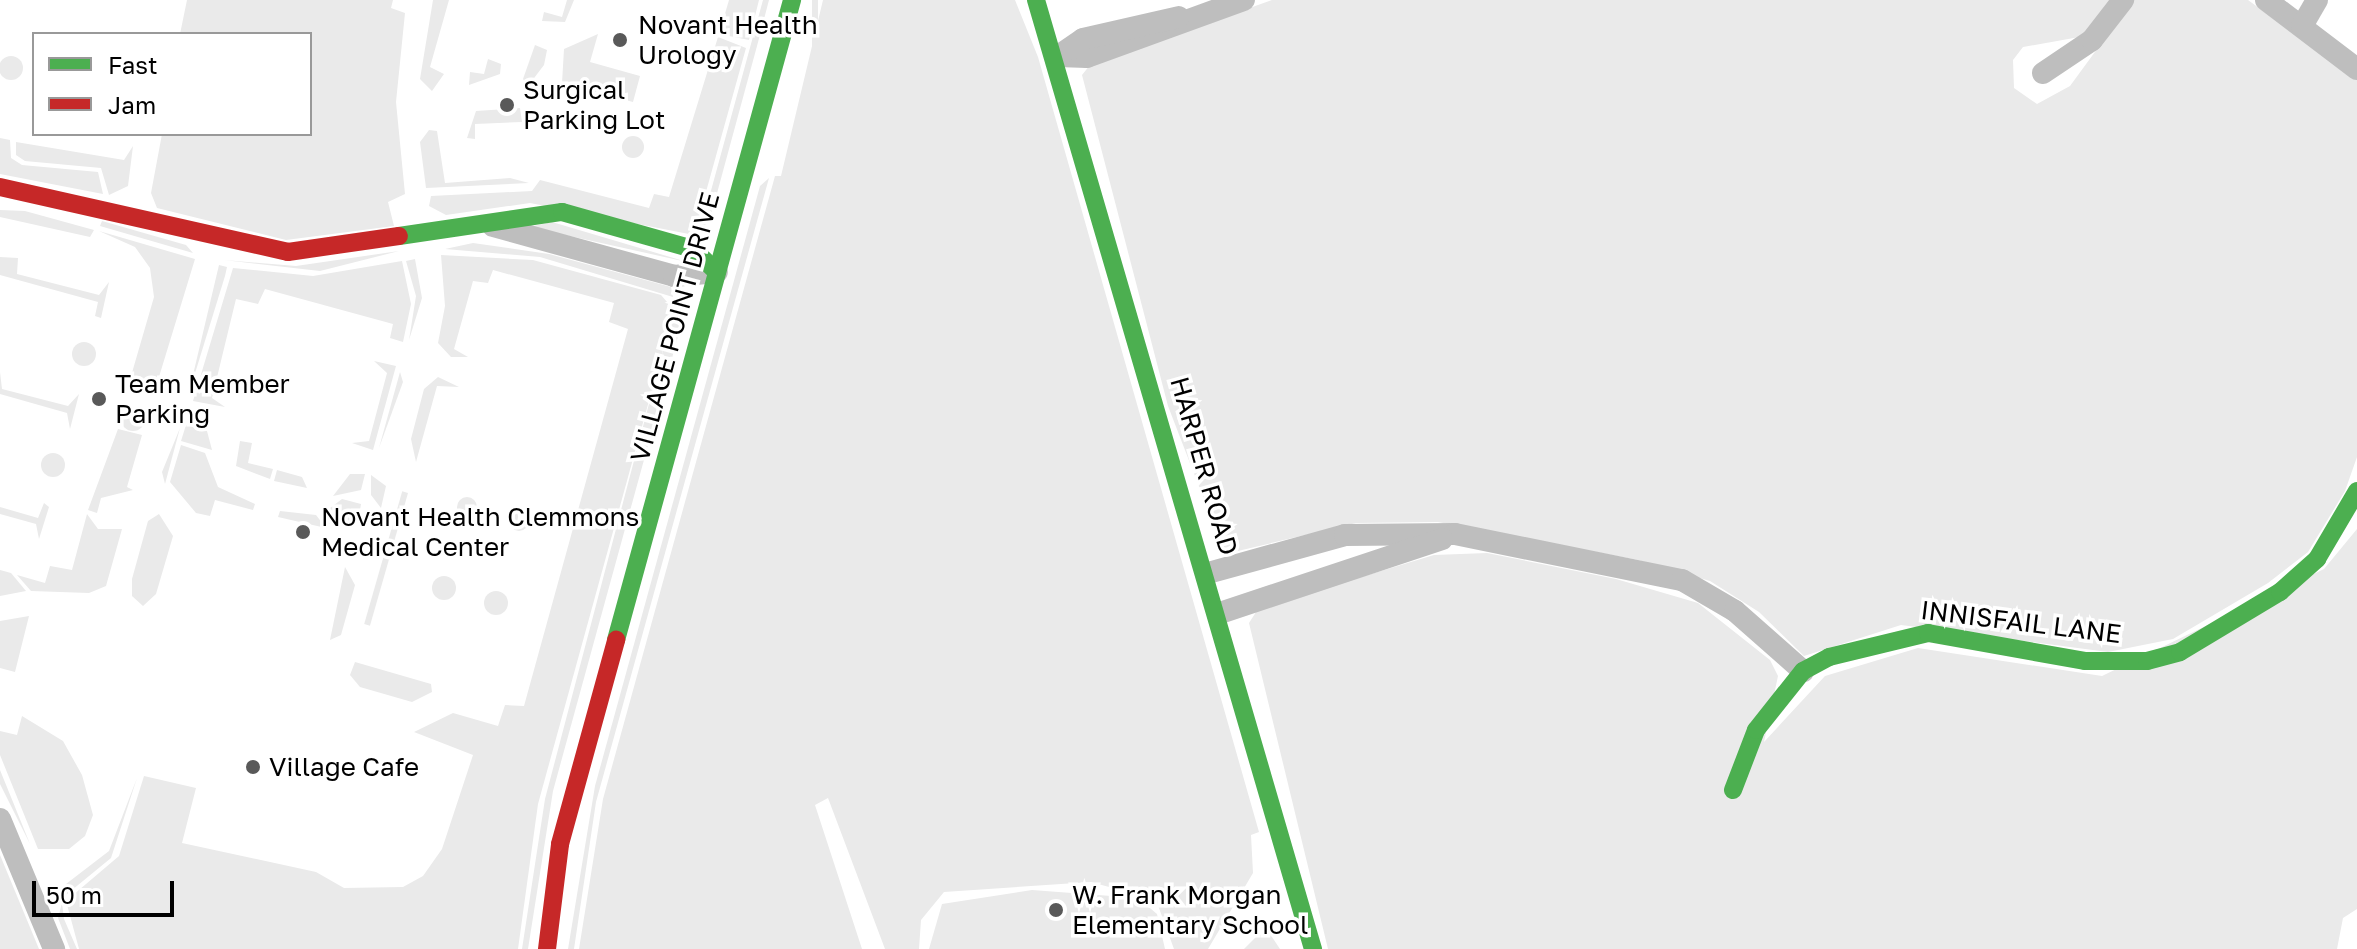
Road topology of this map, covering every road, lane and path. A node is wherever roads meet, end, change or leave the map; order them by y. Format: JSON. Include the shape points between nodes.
{"nodes":[{"id":1,"x":792,"y":0,"type":"edge"},
{"id":2,"x":1036,"y":0,"type":"edge"},
{"id":3,"x":1244,"y":0,"type":"edge"},
{"id":4,"x":2123,"y":0,"type":"edge"},
{"id":5,"x":2266,"y":0,"type":"edge"},
{"id":6,"x":2317,"y":0,"type":"edge"},
{"id":7,"x":2302,"y":26,"type":"junction"},
{"id":8,"x":1058,"y":56,"type":"junction"},
{"id":9,"x":2357,"y":69,"type":"edge"},
{"id":10,"x":2043,"y":73,"type":"dead end"},
{"id":11,"x":0,"y":187,"type":"edge"},
{"id":12,"x":493,"y":226,"type":"junction"},
{"id":13,"x":717,"y":272,"type":"junction"},
{"id":14,"x":2357,"y":491,"type":"edge"},
{"id":15,"x":1455,"y":534,"type":"junction"},
{"id":16,"x":1307,"y":546,"type":"junction"},
{"id":17,"x":1208,"y":573,"type":"junction"},
{"id":18,"x":1318,"y":582,"type":"junction"},
{"id":19,"x":1220,"y":613,"type":"junction"},
{"id":20,"x":1803,"y":671,"type":"junction"},
{"id":21,"x":1733,"y":790,"type":"dead end"},
{"id":22,"x":0,"y":819,"type":"edge"},
{"id":23,"x":54,"y":949,"type":"edge"},
{"id":24,"x":547,"y":949,"type":"edge"},
{"id":25,"x":1313,"y":949,"type":"edge"}],
"edges":[{"from":1,"to":13,"type":"street","name":"VILLAGE POINT DRIVE"},
{"from":2,"to":8,"type":"street","name":"HARPER ROAD"},
{"from":3,"to":8,"type":"street","via":[[1087,57]]},
{"from":4,"to":10,"type":"street","via":[[2092,40]]},
{"from":5,"to":7,"type":"street"},
{"from":6,"to":7,"type":"street"},
{"from":7,"to":9,"type":"street"},
{"from":8,"to":17,"type":"street","name":"HARPER ROAD"},
{"from":11,"to":12,"type":"street","via":[[288,252]]},
{"from":12,"to":13,"type":"street","via":[[674,276]]},
{"from":12,"to":13,"type":"street","via":[[526,212],[562,212],[693,249]]},
{"from":13,"to":24,"type":"street","name":"VILLAGE POINT DRIVE","via":[[560,844]]},
{"from":14,"to":20,"type":"street","name":"INNISFAIL LANE","via":[[2317,559],[2280,592],[2180,652],[2147,661],[2085,661],[1928,633],[1858,646]]},
{"from":15,"to":16,"type":"street","via":[[1345,535]]},
{"from":15,"to":18,"type":"street"},
{"from":15,"to":20,"type":"street","via":[[1682,580],[1735,611]]},
{"from":16,"to":17,"type":"street"},
{"from":16,"to":18,"type":"street"},
{"from":17,"to":19,"type":"street","name":"HARPER ROAD"},
{"from":18,"to":19,"type":"street"},
{"from":19,"to":25,"type":"street","name":"HARPER ROAD"},
{"from":20,"to":21,"type":"street","name":"INNISFAIL LANE","via":[[1756,730]]},
{"from":22,"to":23,"type":"street"}]}
